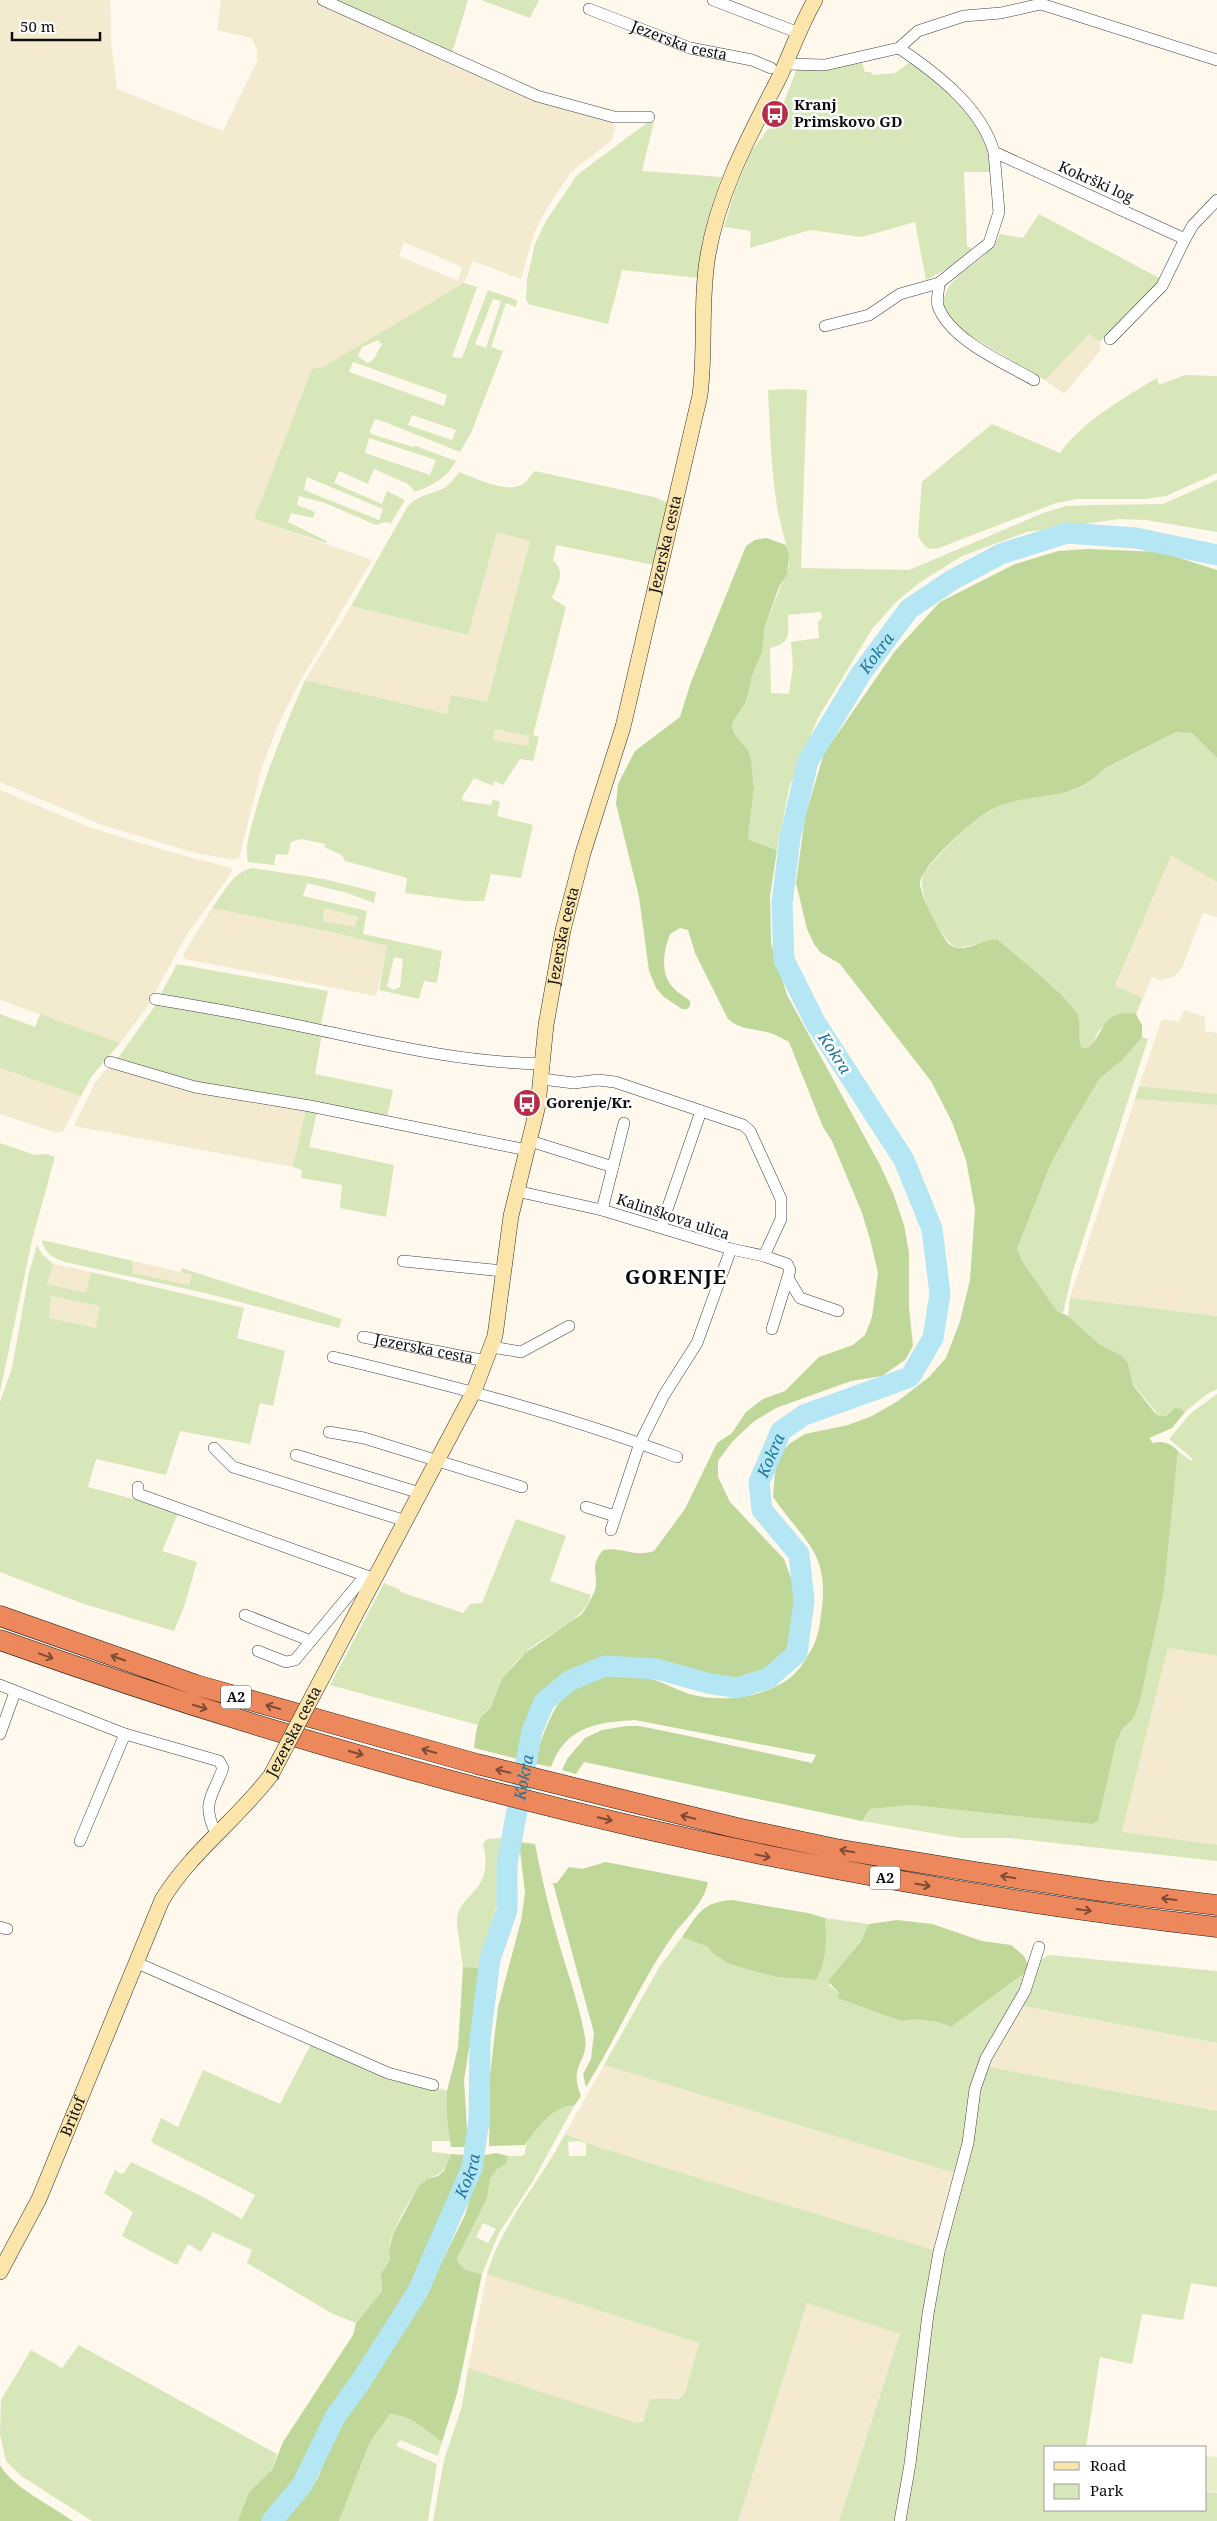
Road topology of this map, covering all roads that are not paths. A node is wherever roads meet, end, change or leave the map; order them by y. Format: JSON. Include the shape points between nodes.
{"nodes":[{"id":1,"x":323,"y":0,"type":"edge"},
{"id":2,"x":713,"y":0,"type":"edge"},
{"id":3,"x":815,"y":0,"type":"edge"},
{"id":4,"x":1042,"y":2,"type":"edge"},
{"id":5,"x":589,"y":9,"type":"dead end"},
{"id":6,"x":799,"y":33,"type":"junction"},
{"id":7,"x":899,"y":48,"type":"junction"},
{"id":8,"x":1217,"y":60,"type":"edge"},
{"id":9,"x":778,"y":66,"type":"junction"},
{"id":10,"x":649,"y":117,"type":"dead end"},
{"id":11,"x":994,"y":152,"type":"junction"},
{"id":12,"x":1217,"y":200,"type":"edge"},
{"id":13,"x":1185,"y":239,"type":"junction"},
{"id":14,"x":939,"y":284,"type":"junction"},
{"id":15,"x":824,"y":326,"type":"dead end"},
{"id":16,"x":1110,"y":339,"type":"dead end"},
{"id":17,"x":1034,"y":380,"type":"dead end"},
{"id":18,"x":155,"y":999,"type":"dead end"},
{"id":19,"x":110,"y":1062,"type":"dead end"},
{"id":20,"x":543,"y":1072,"type":"junction"},
{"id":21,"x":701,"y":1111,"type":"junction"},
{"id":22,"x":624,"y":1123,"type":"dead end"},
{"id":23,"x":529,"y":1145,"type":"junction"},
{"id":24,"x":612,"y":1167,"type":"junction"},
{"id":25,"x":516,"y":1191,"type":"junction"},
{"id":26,"x":602,"y":1210,"type":"junction"},
{"id":27,"x":661,"y":1226,"type":"junction"},
{"id":28,"x":731,"y":1248,"type":"junction"},
{"id":29,"x":764,"y":1256,"type":"junction"},
{"id":30,"x":403,"y":1261,"type":"dead end"},
{"id":31,"x":503,"y":1271,"type":"junction"},
{"id":32,"x":788,"y":1278,"type":"junction"},
{"id":33,"x":838,"y":1311,"type":"dead end"},
{"id":34,"x":569,"y":1326,"type":"dead end"},
{"id":35,"x":772,"y":1329,"type":"dead end"},
{"id":36,"x":363,"y":1337,"type":"dead end"},
{"id":37,"x":492,"y":1346,"type":"junction"},
{"id":38,"x":334,"y":1357,"type":"dead end"},
{"id":39,"x":486,"y":1361,"type":"junction"},
{"id":40,"x":474,"y":1391,"type":"junction"},
{"id":41,"x":329,"y":1432,"type":"dead end"},
{"id":42,"x":640,"y":1443,"type":"junction"},
{"id":43,"x":214,"y":1448,"type":"dead end"},
{"id":44,"x":296,"y":1455,"type":"dead end"},
{"id":45,"x":678,"y":1457,"type":"dead end"},
{"id":46,"x":436,"y":1460,"type":"junction"},
{"id":47,"x":138,"y":1486,"type":"dead end"},
{"id":48,"x":522,"y":1487,"type":"dead end"},
{"id":49,"x":420,"y":1493,"type":"junction"},
{"id":50,"x":586,"y":1507,"type":"dead end"},
{"id":51,"x":616,"y":1516,"type":"junction"},
{"id":52,"x":406,"y":1520,"type":"junction"},
{"id":53,"x":611,"y":1530,"type":"dead end"},
{"id":54,"x":370,"y":1578,"type":"junction"},
{"id":55,"x":245,"y":1615,"type":"dead end"},
{"id":56,"x":0,"y":1616,"type":"edge"},
{"id":57,"x":0,"y":1640,"type":"edge"},
{"id":58,"x":311,"y":1641,"type":"junction"},
{"id":59,"x":258,"y":1651,"type":"dead end"},
{"id":60,"x":0,"y":1684,"type":"edge"},
{"id":61,"x":15,"y":1692,"type":"junction"},
{"id":62,"x":0,"y":1734,"type":"edge"},
{"id":63,"x":125,"y":1734,"type":"junction"},
{"id":64,"x":216,"y":1834,"type":"junction"},
{"id":65,"x":80,"y":1841,"type":"dead end"},
{"id":66,"x":186,"y":1865,"type":"joint"},
{"id":67,"x":1217,"y":1905,"type":"edge"},
{"id":68,"x":1217,"y":1927,"type":"edge"},
{"id":69,"x":1038,"y":1947,"type":"dead end"},
{"id":70,"x":135,"y":1962,"type":"junction"},
{"id":71,"x":432,"y":2085,"type":"dead end"},
{"id":72,"x":1,"y":2267,"type":"edge"},
{"id":73,"x":900,"y":2521,"type":"edge"}],
"edges":[{"from":1,"to":10,"type":"street","via":[[536,96],[614,117]]},
{"from":2,"to":6,"type":"street"},
{"from":3,"to":6,"type":"street","name":"Jezerska cesta"},
{"from":4,"to":7,"type":"street","via":[[1001,14],[964,16],[918,31]]},
{"from":4,"to":8,"type":"street"},
{"from":5,"to":9,"type":"street","name":"Jezerska cesta","via":[[690,48]]},
{"from":6,"to":9,"type":"street","name":"Jezerska cesta"},
{"from":7,"to":9,"type":"street","via":[[825,65]]},
{"from":7,"to":11,"type":"street","via":[[920,62],[980,120]]},
{"from":9,"to":20,"type":"street","name":"Jezerska cesta","via":[[728,183],[714,225],[705,284],[704,366],[700,395],[623,727],[582,853],[563,930],[548,1016]]},
{"from":11,"to":13,"type":"street","name":"Kokrški log"},
{"from":11,"to":14,"type":"street","via":[[998,212],[989,243]]},
{"from":12,"to":13,"type":"street","via":[[1193,225]]},
{"from":13,"to":16,"type":"street","via":[[1162,286]]},
{"from":14,"to":15,"type":"street","via":[[900,294],[869,315]]},
{"from":14,"to":17,"type":"street","via":[[937,304],[946,322],[963,338]]},
{"from":18,"to":20,"type":"street","via":[[424,1053],[514,1064]]},
{"from":19,"to":23,"type":"street","via":[[195,1087]]},
{"from":20,"to":21,"type":"street","via":[[574,1083],[615,1082]]},
{"from":20,"to":23,"type":"street","name":"Jezerska cesta"},
{"from":21,"to":27,"type":"street"},
{"from":21,"to":29,"type":"street","via":[[743,1125],[750,1131],[764,1159],[781,1199],[781,1219]]},
{"from":22,"to":24,"type":"street"},
{"from":23,"to":24,"type":"street"},
{"from":23,"to":25,"type":"street","name":"Jezerska cesta"},
{"from":24,"to":26,"type":"street"},
{"from":25,"to":26,"type":"street","name":"Kalinškova ulica"},
{"from":25,"to":31,"type":"street","name":"Jezerska cesta"},
{"from":26,"to":27,"type":"street","name":"Kalinškova ulica"},
{"from":27,"to":28,"type":"street","name":"Kalinškova ulica"},
{"from":28,"to":29,"type":"street"},
{"from":28,"to":42,"type":"street","name":"Kalinškova ulica","via":[[697,1343],[664,1395]]},
{"from":29,"to":32,"type":"street","via":[[787,1264],[790,1270]]},
{"from":30,"to":31,"type":"street"},
{"from":31,"to":37,"type":"street","name":"Jezerska cesta"},
{"from":32,"to":33,"type":"street","via":[[800,1298]]},
{"from":32,"to":35,"type":"street"},
{"from":34,"to":37,"type":"street","name":"Jezerska cesta","via":[[521,1352]]},
{"from":36,"to":39,"type":"street","name":"Jezerska cesta"},
{"from":37,"to":39,"type":"street","name":"Jezerska cesta"},
{"from":38,"to":40,"type":"street","name":"Jezerska cesta"},
{"from":39,"to":40,"type":"street","name":"Jezerska cesta"},
{"from":40,"to":42,"type":"street"},
{"from":40,"to":46,"type":"street","name":"Jezerska cesta"},
{"from":41,"to":46,"type":"street","via":[[364,1438]]},
{"from":42,"to":45,"type":"street"},
{"from":42,"to":51,"type":"street","name":"Kalinškova ulica"},
{"from":43,"to":52,"type":"street","via":[[233,1467]]},
{"from":44,"to":49,"type":"street"},
{"from":46,"to":48,"type":"street"},
{"from":46,"to":49,"type":"street","name":"Jezerska cesta"},
{"from":47,"to":54,"type":"street","via":[[138,1494]]},
{"from":49,"to":52,"type":"street","name":"Jezerska cesta"},
{"from":50,"to":51,"type":"street"},
{"from":51,"to":53,"type":"street","name":"Kalinškova ulica"},
{"from":52,"to":54,"type":"street","name":"Jezerska cesta"},
{"from":54,"to":58,"type":"street"},
{"from":54,"to":64,"type":"street","name":"Jezerska cesta","bridge":true,"via":[[271,1775]]},
{"from":55,"to":58,"type":"street"},
{"from":67,"to":56,"type":"highway","number":"A2","one_way":true,"via":[[1102,1891],[836,1849],[737,1828],[476,1764],[196,1685]]},
{"from":57,"to":68,"type":"highway","number":"A2","one_way":true,"via":[[121,1683],[286,1733],[471,1786],[685,1839],[840,1871]]},
{"from":58,"to":59,"type":"street","via":[[295,1660],[286,1662]]},
{"from":60,"to":61,"type":"street"},
{"from":61,"to":62,"type":"street"},
{"from":61,"to":63,"type":"street"},
{"from":63,"to":64,"type":"street","via":[[219,1761],[224,1768],[207,1805],[208,1817]]},
{"from":63,"to":65,"type":"street"},
{"from":64,"to":66,"type":"street","name":"Jezerska cesta"},
{"from":66,"to":70,"type":"street","name":"Britof","via":[[162,1900]]},
{"from":69,"to":73,"type":"street","via":[[1025,1992],[986,2058],[975,2089],[968,2143],[939,2252],[928,2314]]},
{"from":70,"to":71,"type":"street","via":[[388,2072]]},
{"from":70,"to":72,"type":"street","name":"Britof","via":[[42,2191]]}]}
